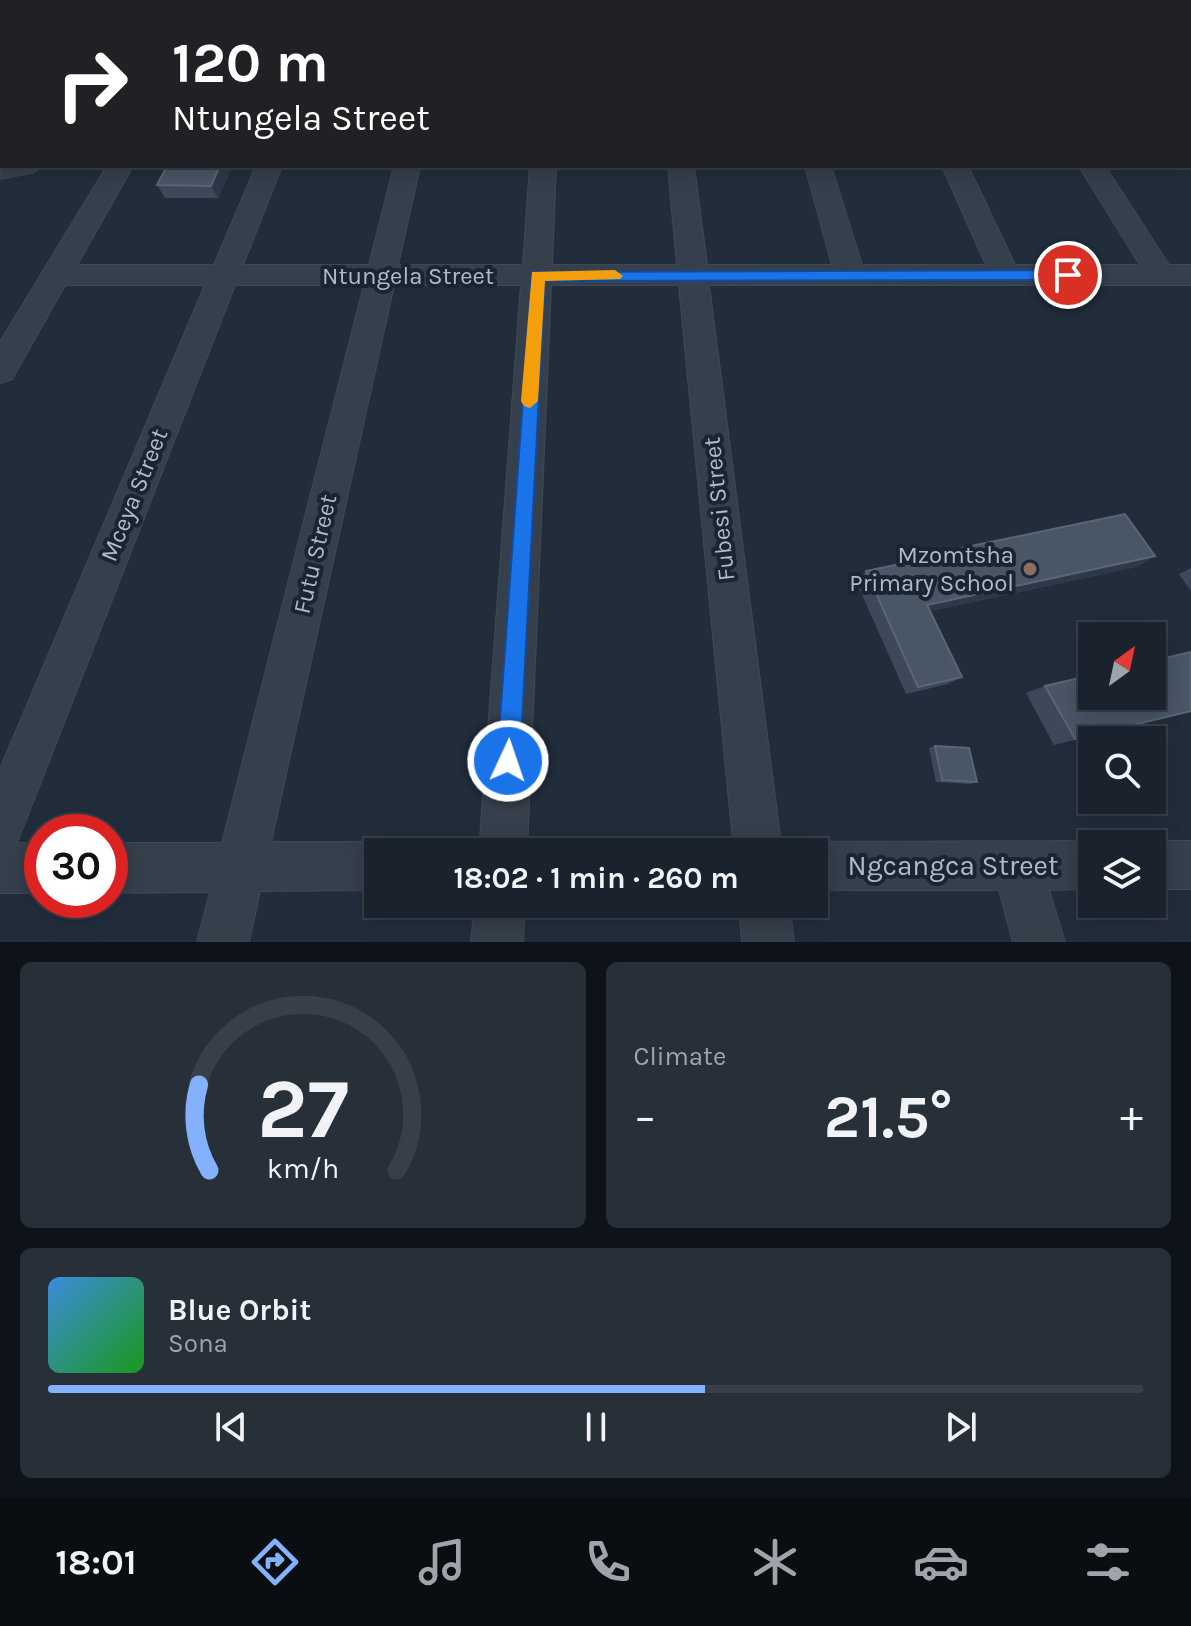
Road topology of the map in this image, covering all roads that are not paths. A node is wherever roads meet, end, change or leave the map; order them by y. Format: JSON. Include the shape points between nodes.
{"nodes":[{"id":1,"x":119,"y":168,"type":"edge"},
{"id":2,"x":268,"y":168,"type":"edge"},
{"id":3,"x":407,"y":168,"type":"edge"},
{"id":4,"x":543,"y":168,"type":"edge"},
{"id":5,"x":681,"y":168,"type":"edge"},
{"id":6,"x":819,"y":168,"type":"edge"},
{"id":7,"x":956,"y":168,"type":"edge"},
{"id":8,"x":1093,"y":168,"type":"edge"},
{"id":9,"x":57,"y":275,"type":"junction"},
{"id":10,"x":693,"y":275,"type":"junction"},
{"id":11,"x":850,"y":275,"type":"junction"},
{"id":12,"x":1005,"y":275,"type":"junction"},
{"id":13,"x":1161,"y":275,"type":"junction"},
{"id":14,"x":1191,"y":275,"type":"edge"},
{"id":15,"x":223,"y":276,"type":"junction"},
{"id":16,"x":381,"y":276,"type":"junction"},
{"id":17,"x":537,"y":276,"type":"junction"},
{"id":18,"x":0,"y":370,"type":"edge"},
{"id":19,"x":0,"y":825,"type":"edge"},
{"id":20,"x":504,"y":838,"type":"edge"},
{"id":21,"x":756,"y":838,"type":"edge"},
{"id":22,"x":1017,"y":865,"type":"junction"},
{"id":23,"x":1078,"y":865,"type":"edge"},
{"id":24,"x":1166,"y":865,"type":"edge"},
{"id":25,"x":1191,"y":865,"type":"edge"},
{"id":26,"x":364,"y":866,"type":"edge"},
{"id":27,"x":828,"y":866,"type":"edge"},
{"id":28,"x":0,"y":868,"type":"edge"},
{"id":29,"x":24,"y":868,"type":"edge"},
{"id":30,"x":128,"y":868,"type":"edge"},
{"id":31,"x":241,"y":869,"type":"junction"},
{"id":32,"x":499,"y":918,"type":"edge"},
{"id":33,"x":765,"y":918,"type":"edge"},
{"id":34,"x":223,"y":942,"type":"edge"},
{"id":35,"x":497,"y":942,"type":"edge"},
{"id":36,"x":768,"y":942,"type":"edge"},
{"id":37,"x":1039,"y":942,"type":"edge"}],
"edges":[{"from":1,"to":9,"type":"street"},
{"from":2,"to":15,"type":"street","name":"Mceya Street"},
{"from":3,"to":16,"type":"street","name":"Futu Street"},
{"from":4,"to":17,"type":"street"},
{"from":5,"to":10,"type":"street","name":"Fubesi Street"},
{"from":6,"to":11,"type":"street"},
{"from":7,"to":12,"type":"street"},
{"from":8,"to":13,"type":"street"},
{"from":9,"to":15,"type":"street","name":"Ntungela Street"},
{"from":9,"to":18,"type":"street"},
{"from":10,"to":11,"type":"street","name":"Ntungela Street"},
{"from":10,"to":17,"type":"street","name":"Ntungela Street"},
{"from":10,"to":21,"type":"street","name":"Fubesi Street"},
{"from":11,"to":12,"type":"street","name":"Ntungela Street"},
{"from":12,"to":13,"type":"street","name":"Ntungela Street"},
{"from":13,"to":14,"type":"street","name":"Ntungela Street"},
{"from":15,"to":16,"type":"street","name":"Ntungela Street"},
{"from":15,"to":19,"type":"street","name":"Mceya Street"},
{"from":16,"to":17,"type":"street","name":"Ntungela Street"},
{"from":16,"to":31,"type":"street","name":"Futu Street"},
{"from":17,"to":20,"type":"street"},
{"from":22,"to":23,"type":"street","name":"Ngcangca Street"},
{"from":22,"to":27,"type":"street","name":"Ngcangca Street"},
{"from":22,"to":37,"type":"street"},
{"from":24,"to":25,"type":"street"},
{"from":26,"to":31,"type":"street"},
{"from":28,"to":29,"type":"street"},
{"from":30,"to":31,"type":"street"},
{"from":31,"to":34,"type":"street","name":"Futu Street"},
{"from":32,"to":35,"type":"street"},
{"from":33,"to":36,"type":"street"}]}
